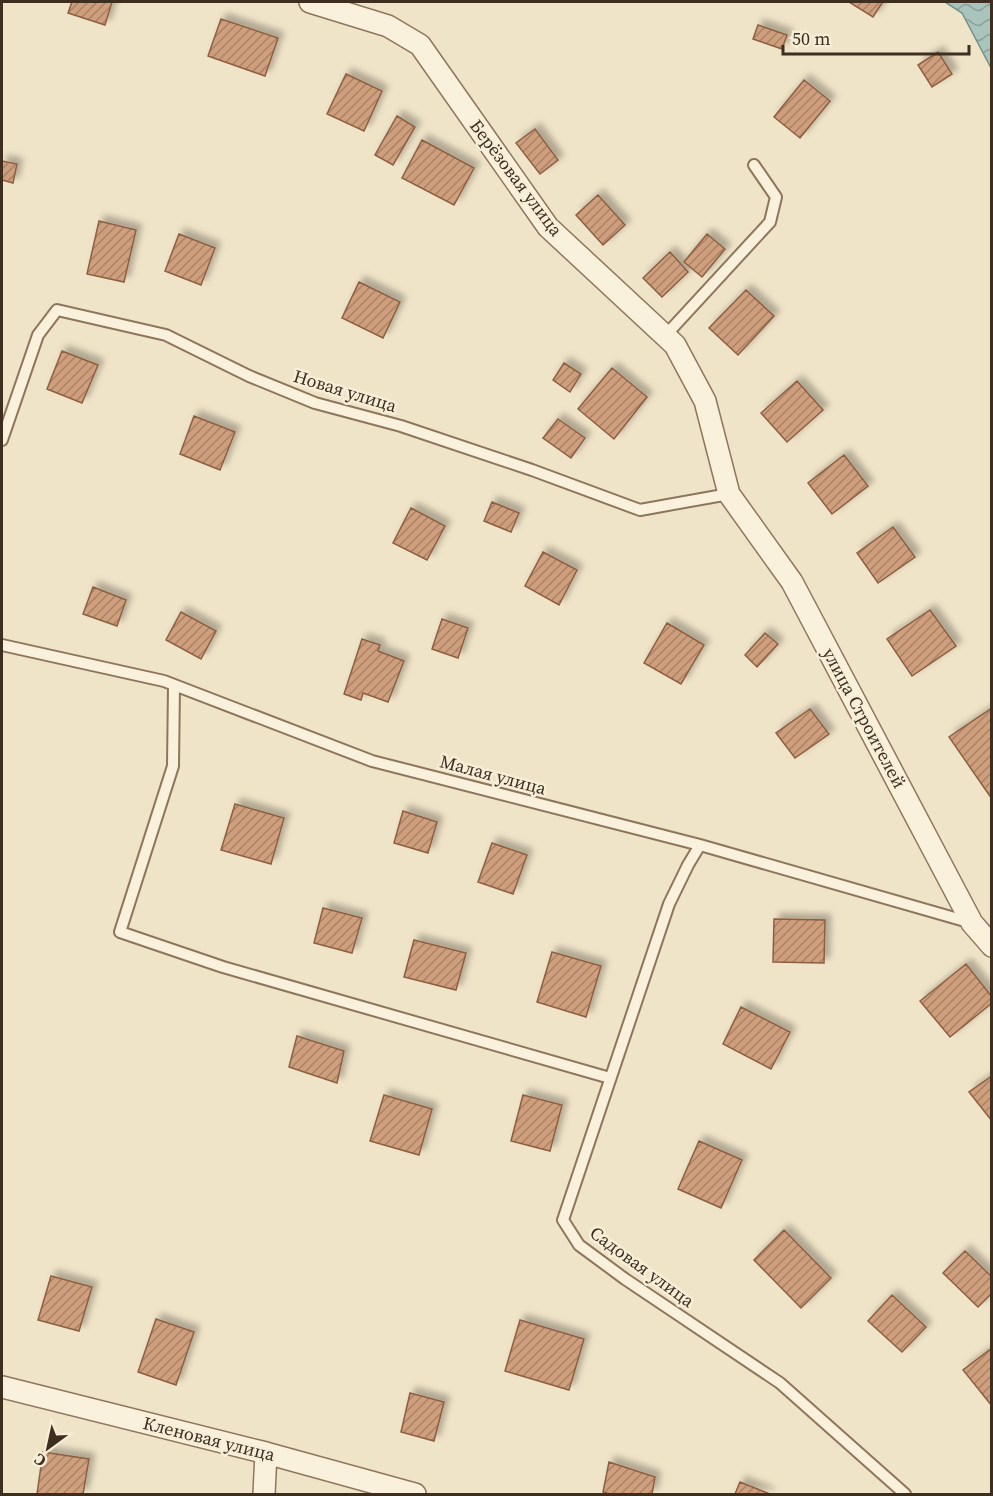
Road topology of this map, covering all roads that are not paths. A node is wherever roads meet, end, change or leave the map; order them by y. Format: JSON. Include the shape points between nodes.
{"nodes":[{"id":1,"x":310,"y":2,"type":"edge"},
{"id":2,"x":754,"y":165,"type":"dead end"},
{"id":3,"x":665,"y":336,"type":"junction"},
{"id":4,"x":2,"y":440,"type":"edge"},
{"id":5,"x":729,"y":494,"type":"junction"},
{"id":6,"x":6,"y":646,"type":"edge"},
{"id":7,"x":174,"y":686,"type":"junction"},
{"id":8,"x":700,"y":845,"type":"junction"},
{"id":9,"x":972,"y":923,"type":"junction"},
{"id":10,"x":992,"y":946,"type":"edge"},
{"id":11,"x":610,"y":1078,"type":"junction"},
{"id":12,"x":2,"y":1387,"type":"edge"},
{"id":13,"x":266,"y":1454,"type":"junction"},
{"id":14,"x":264,"y":1494,"type":"edge"},
{"id":15,"x":415,"y":1494,"type":"edge"},
{"id":16,"x":904,"y":1494,"type":"edge"}],
"edges":[{"from":1,"to":3,"type":"street","name":"Берёзовая улица","via":[[388,26],[420,45],[548,227]]},
{"from":2,"to":3,"type":"lane","via":[[776,197],[770,222]]},
{"from":3,"to":5,"type":"street","name":"Берёзовая улица","via":[[675,345],[705,401]]},
{"from":4,"to":5,"type":"lane","name":"Новая улица","via":[[38,335],[57,310],[166,335],[315,403],[401,426],[640,510]]},
{"from":5,"to":9,"type":"street","name":"улица Строителей","via":[[792,582]]},
{"from":6,"to":7,"type":"lane","name":"Малая улица"},
{"from":7,"to":8,"type":"lane","name":"Малая улица","via":[[372,761]]},
{"from":7,"to":11,"type":"lane","via":[[173,766],[120,932],[223,967]]},
{"from":8,"to":9,"type":"lane","name":"Малая улица"},
{"from":8,"to":11,"type":"lane","name":"Садовая улица","via":[[669,904]]},
{"from":9,"to":10,"type":"street","name":"улица Строителей"},
{"from":11,"to":16,"type":"lane","name":"Садовая улица","via":[[563,1220],[579,1245],[780,1383]]},
{"from":12,"to":13,"type":"street","name":"Кленовая улица"},
{"from":13,"to":14,"type":"street"},
{"from":13,"to":15,"type":"street","name":"Кленовая улица"}]}
